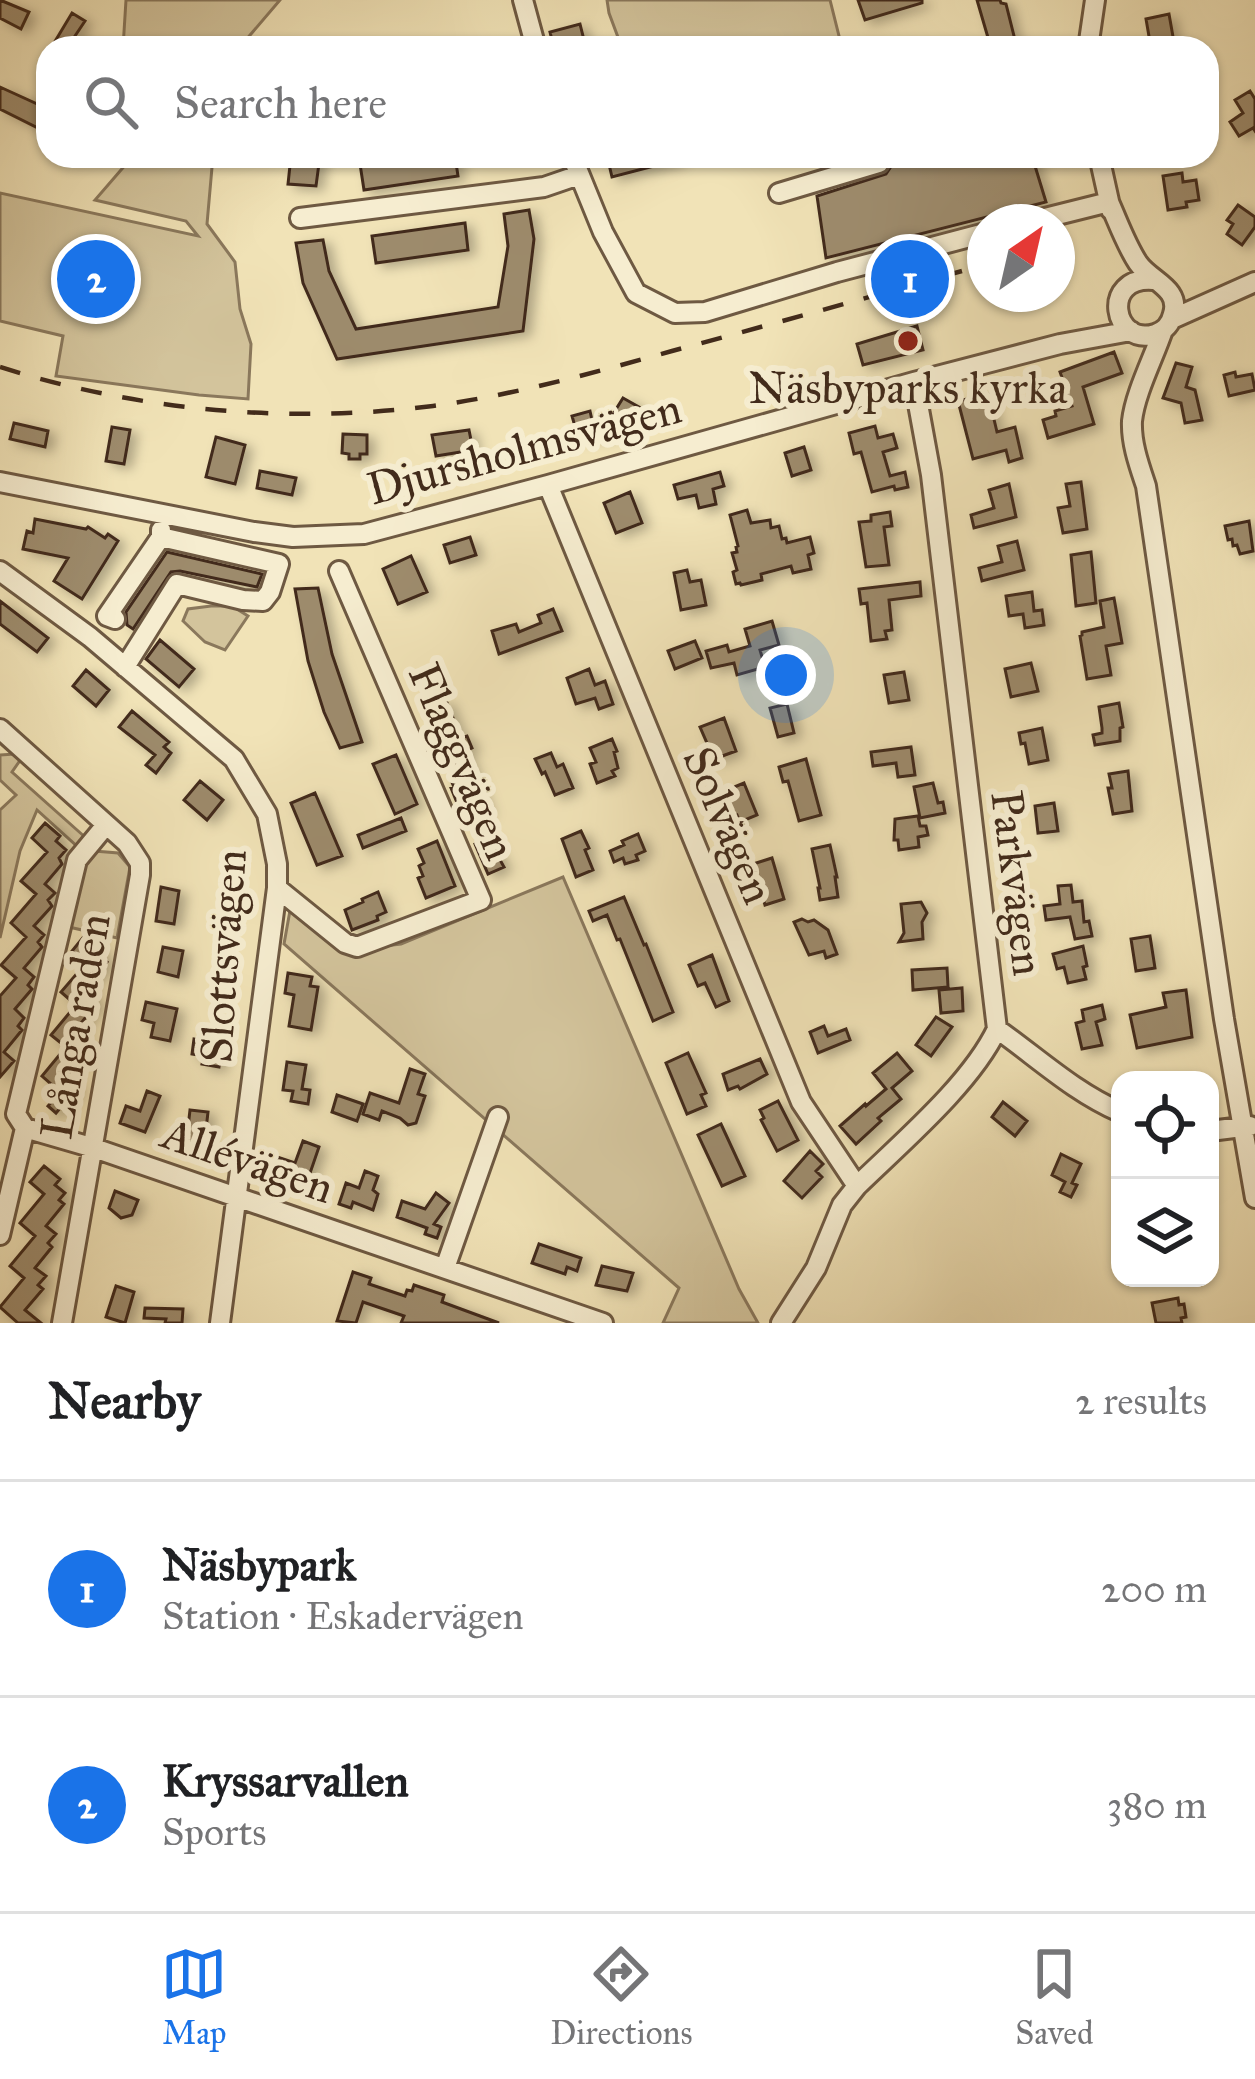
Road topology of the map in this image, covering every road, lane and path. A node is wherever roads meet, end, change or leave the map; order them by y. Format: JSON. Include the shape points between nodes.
{"nodes":[{"id":1,"x":523,"y":0,"type":"edge"},
{"id":2,"x":1095,"y":0,"type":"edge"},
{"id":3,"x":533,"y":36,"type":"edge"},
{"id":4,"x":1090,"y":36,"type":"edge"},
{"id":5,"x":576,"y":168,"type":"edge"},
{"id":6,"x":862,"y":168,"type":"edge"},
{"id":7,"x":1102,"y":168,"type":"edge"},
{"id":8,"x":579,"y":175,"type":"junction"},
{"id":9,"x":778,"y":193,"type":"dead end"},
{"id":10,"x":1109,"y":202,"type":"junction"},
{"id":11,"x":1075,"y":210,"type":"edge"},
{"id":12,"x":300,"y":218,"type":"dead end"},
{"id":13,"x":967,"y":238,"type":"edge"},
{"id":14,"x":1255,"y":282,"type":"edge"},
{"id":15,"x":1160,"y":284,"type":"junction"},
{"id":16,"x":1128,"y":285,"type":"junction"},
{"id":17,"x":1216,"y":297,"type":"junction"},
{"id":18,"x":1118,"y":310,"type":"junction"},
{"id":19,"x":1168,"y":324,"type":"junction"},
{"id":20,"x":1135,"y":333,"type":"junction"},
{"id":21,"x":1062,"y":343,"type":"junction"},
{"id":22,"x":1152,"y":363,"type":"junction"},
{"id":23,"x":914,"y":382,"type":"junction"},
{"id":24,"x":0,"y":482,"type":"edge"},
{"id":25,"x":548,"y":485,"type":"junction"},
{"id":26,"x":0,"y":571,"type":"edge"},
{"id":27,"x":339,"y":571,"type":"dead end"},
{"id":28,"x":115,"y":620,"type":"dead end"},
{"id":29,"x":125,"y":667,"type":"junction"},
{"id":30,"x":0,"y":729,"type":"edge"},
{"id":31,"x":106,"y":825,"type":"junction"},
{"id":32,"x":277,"y":888,"type":"junction"},
{"id":33,"x":997,"y":1030,"type":"junction"},
{"id":34,"x":1111,"y":1108,"type":"edge"},
{"id":35,"x":498,"y":1117,"type":"dead end"},
{"id":36,"x":1249,"y":1126,"type":"edge"},
{"id":37,"x":25,"y":1128,"type":"junction"},
{"id":38,"x":1219,"y":1131,"type":"edge"},
{"id":39,"x":94,"y":1148,"type":"junction"},
{"id":40,"x":857,"y":1186,"type":"junction"},
{"id":41,"x":236,"y":1197,"type":"junction"},
{"id":42,"x":1255,"y":1198,"type":"edge"},
{"id":43,"x":0,"y":1234,"type":"edge"},
{"id":44,"x":445,"y":1268,"type":"junction"},
{"id":45,"x":62,"y":1323,"type":"edge"},
{"id":46,"x":220,"y":1323,"type":"edge"},
{"id":47,"x":603,"y":1323,"type":"edge"},
{"id":48,"x":781,"y":1323,"type":"edge"}],
"edges":[{"from":1,"to":3,"type":"street"},
{"from":2,"to":4,"type":"street"},
{"from":5,"to":8,"type":"street"},
{"from":6,"to":9,"type":"street"},
{"from":7,"to":10,"type":"street"},
{"from":8,"to":12,"type":"street","via":[[544,187]]},
{"from":8,"to":13,"type":"street","via":[[636,293],[675,313],[704,312]]},
{"from":10,"to":11,"type":"street"},
{"from":10,"to":15,"type":"street","via":[[1138,264]]},
{"from":10,"to":16,"type":"street"},
{"from":14,"to":17,"type":"street"},
{"from":15,"to":16,"type":"street"},
{"from":15,"to":17,"type":"street"},
{"from":15,"to":19,"type":"street","via":[[1175,304]]},
{"from":16,"to":18,"type":"street"},
{"from":17,"to":19,"type":"street"},
{"from":18,"to":20,"type":"street"},
{"from":18,"to":21,"type":"street","name":"Djursholmsvägen"},
{"from":19,"to":20,"type":"street","via":[[1150,336]]},
{"from":19,"to":22,"type":"street"},
{"from":20,"to":21,"type":"street","name":"Djursholmsvägen"},
{"from":20,"to":22,"type":"street"},
{"from":21,"to":23,"type":"street","name":"Djursholmsvägen"},
{"from":22,"to":36,"type":"street","via":[[1132,422],[1134,447],[1224,1019]]},
{"from":23,"to":25,"type":"street","name":"Djursholmsvägen"},
{"from":23,"to":33,"type":"street","name":"Parkvägen"},
{"from":24,"to":25,"type":"street","name":"Djursholmsvägen","via":[[293,537],[364,533]]},
{"from":25,"to":40,"type":"street","name":"Solvägen","via":[[801,1102]]},
{"from":26,"to":29,"type":"street","name":"Slottsvägen"},
{"from":27,"to":32,"type":"street","name":"Flaggvägen","via":[[481,900],[357,946]]},
{"from":28,"to":29,"type":"street","via":[[107,616],[161,531],[279,564],[263,601],[177,584]]},
{"from":29,"to":32,"type":"street","name":"Slottsvägen","via":[[246,776],[267,814]]},
{"from":30,"to":31,"type":"street","name":"Långa raden"},
{"from":31,"to":37,"type":"street","name":"Långa raden","via":[[77,860],[16,1114]]},
{"from":31,"to":39,"type":"street","name":"Långa raden","via":[[136,854],[140,875]]},
{"from":32,"to":41,"type":"street","name":"Slottsvägen"},
{"from":33,"to":34,"type":"street"},
{"from":33,"to":40,"type":"street","name":"Parkvägen","via":[[968,1074]]},
{"from":35,"to":44,"type":"street"},
{"from":36,"to":38,"type":"street"},
{"from":36,"to":42,"type":"street"},
{"from":37,"to":39,"type":"street","name":"Allévägen"},
{"from":37,"to":43,"type":"street","name":"Långa raden"},
{"from":39,"to":41,"type":"street","name":"Allévägen"},
{"from":39,"to":45,"type":"street","name":"Långa raden"},
{"from":40,"to":48,"type":"street","name":"Parkvägen"},
{"from":41,"to":44,"type":"street","name":"Allévägen"},
{"from":41,"to":46,"type":"street","name":"Slottsvägen"},
{"from":44,"to":47,"type":"street","name":"Allévägen"}]}
